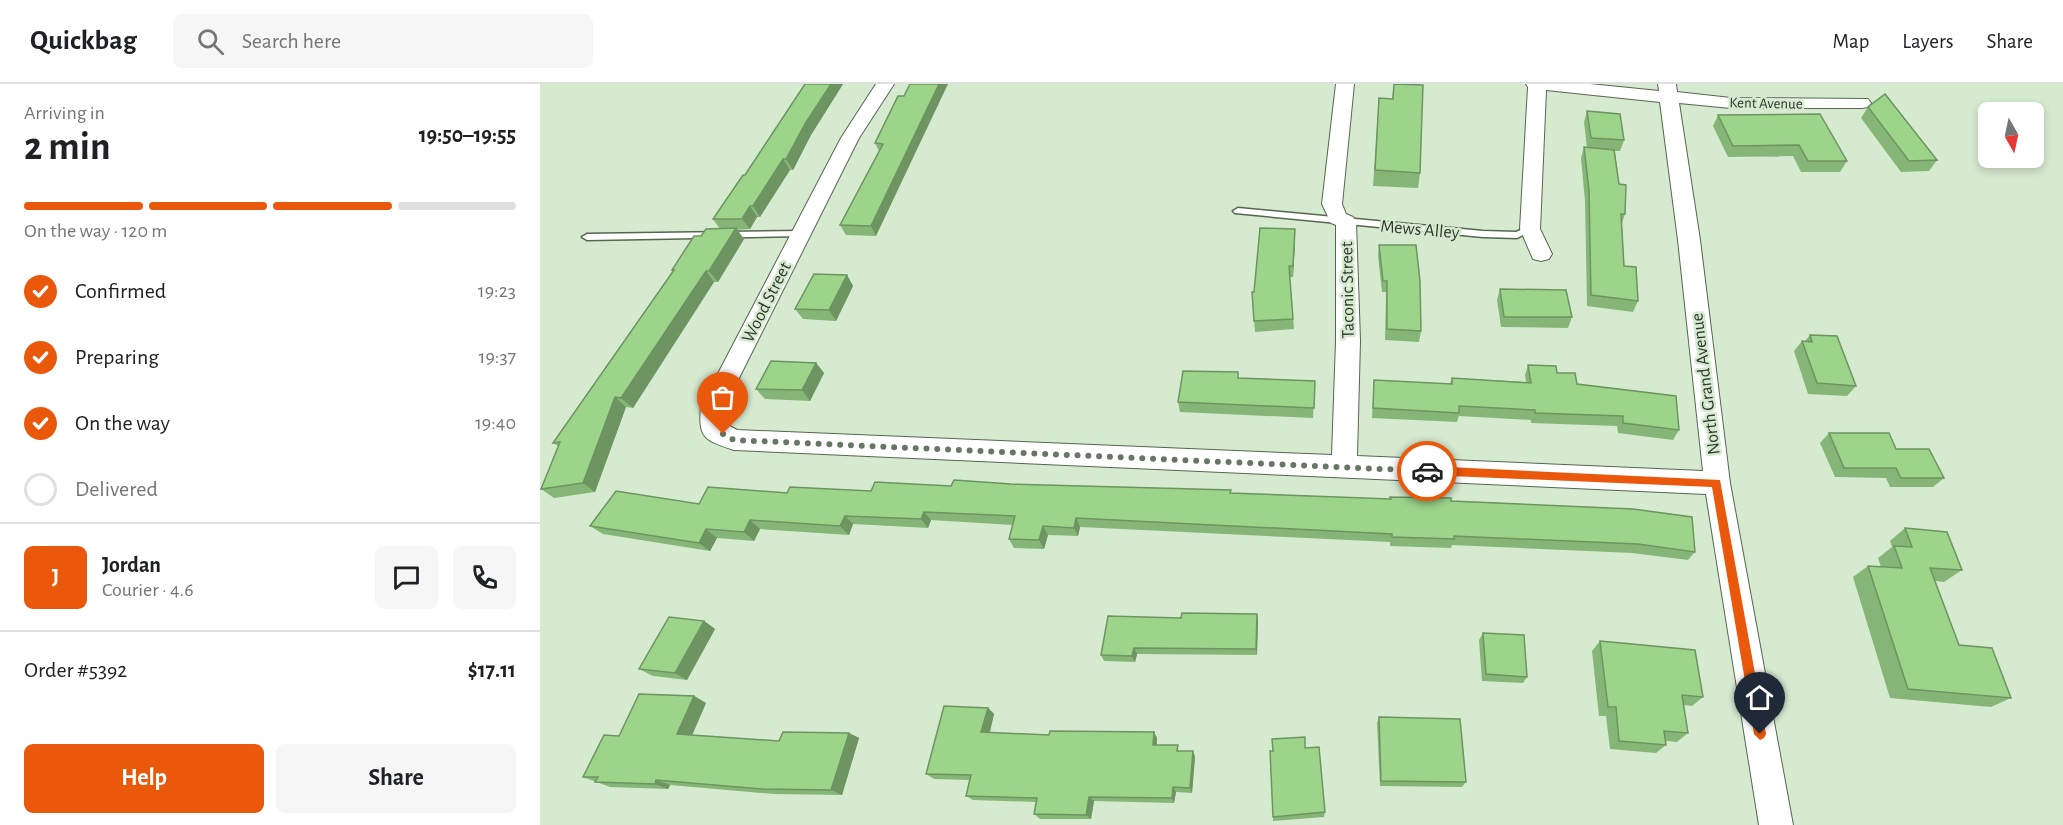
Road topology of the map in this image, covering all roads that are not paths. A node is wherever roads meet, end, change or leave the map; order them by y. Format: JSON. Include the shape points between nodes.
{"nodes":[{"id":1,"x":885,"y":84,"type":"edge"},
{"id":2,"x":1345,"y":84,"type":"edge"},
{"id":3,"x":1536,"y":84,"type":"edge"},
{"id":4,"x":1668,"y":91,"type":"edge"},
{"id":5,"x":1863,"y":103,"type":"dead end"},
{"id":6,"x":1238,"y":211,"type":"dead end"},
{"id":7,"x":1346,"y":222,"type":"junction"},
{"id":8,"x":1530,"y":229,"type":"junction"},
{"id":9,"x":801,"y":234,"type":"junction"},
{"id":10,"x":587,"y":237,"type":"dead end"},
{"id":11,"x":1541,"y":254,"type":"dead end"},
{"id":12,"x":1344,"y":467,"type":"junction"},
{"id":13,"x":1717,"y":483,"type":"junction"},
{"id":14,"x":1776,"y":825,"type":"edge"}],
"edges":[{"from":1,"to":9,"type":"street","name":"Wood Street","via":[[850,138]]},
{"from":2,"to":7,"type":"street","name":"Taconic Street","via":[[1332,204],[1338,218]]},
{"from":3,"to":4,"type":"street","name":"Kent Avenue"},
{"from":3,"to":8,"type":"street"},
{"from":4,"to":5,"type":"street","name":"Kent Avenue","via":[[1731,103]]},
{"from":4,"to":13,"type":"street","name":"North Grand Avenue"},
{"from":6,"to":7,"type":"lane","name":"Mews Alley"},
{"from":7,"to":8,"type":"lane","name":"Mews Alley","via":[[1483,234],[1517,235]]},
{"from":7,"to":12,"type":"street","name":"Taconic Street"},
{"from":8,"to":11,"type":"street"},
{"from":9,"to":10,"type":"lane"},
{"from":9,"to":12,"type":"street","name":"Wood Street","via":[[713,406],[711,428],[734,440]]},
{"from":12,"to":13,"type":"street","name":"Wood Street"},
{"from":13,"to":14,"type":"street","name":"North Grand Avenue"}]}
